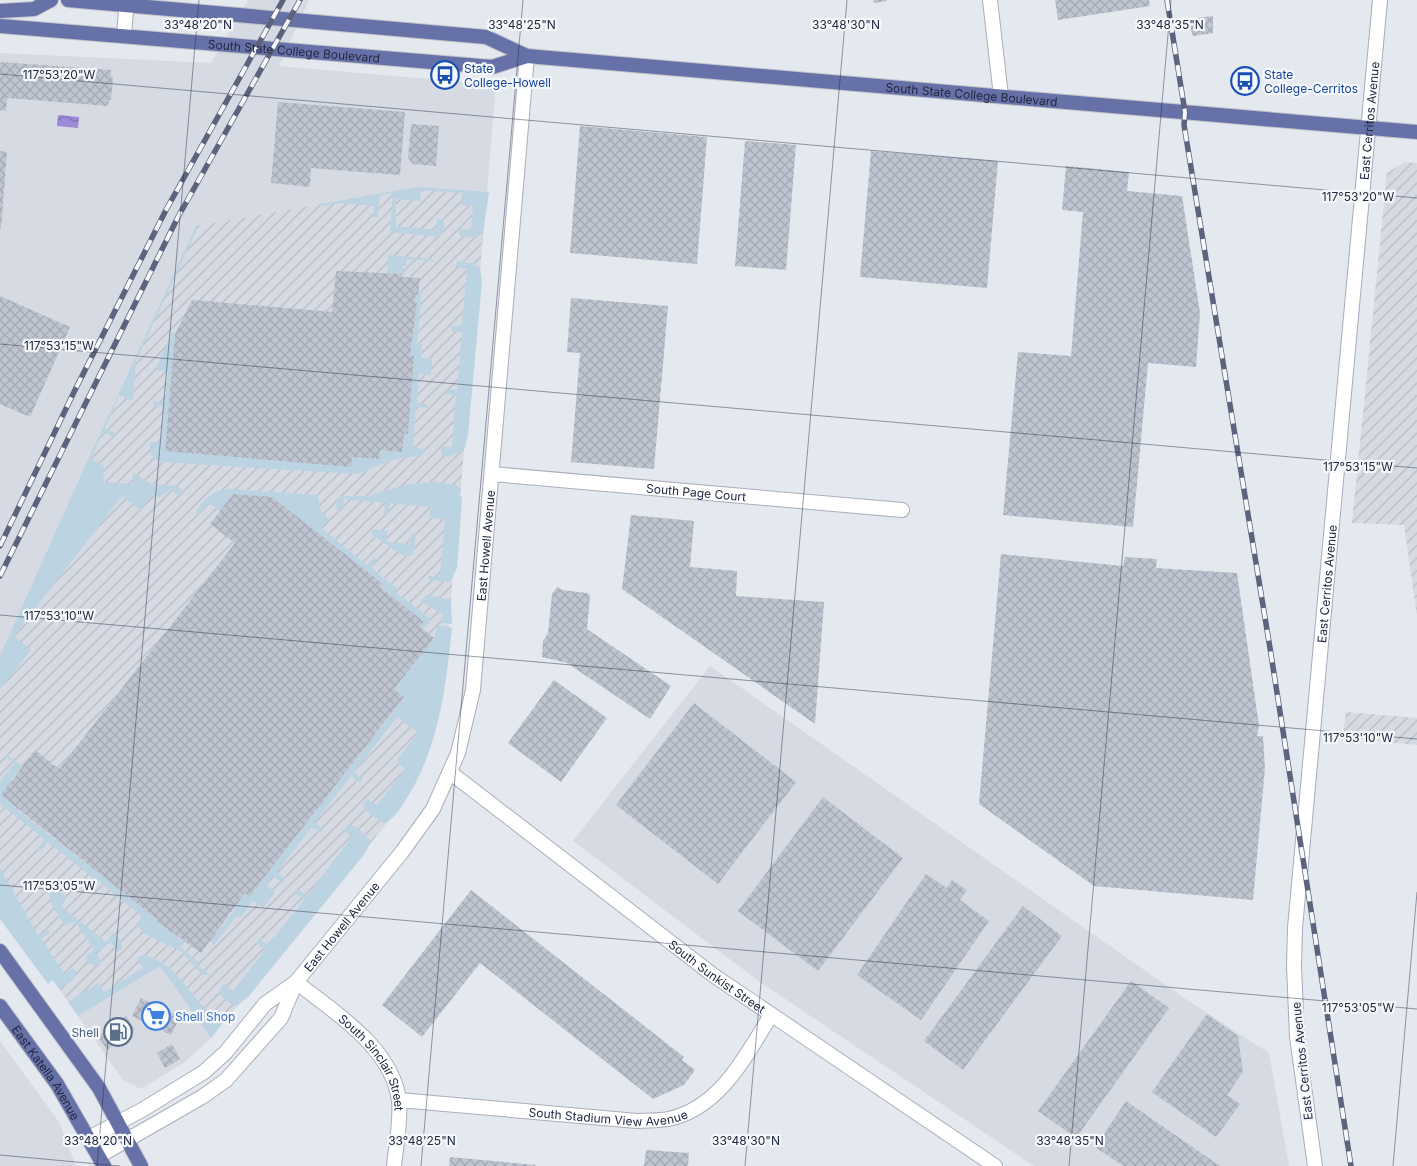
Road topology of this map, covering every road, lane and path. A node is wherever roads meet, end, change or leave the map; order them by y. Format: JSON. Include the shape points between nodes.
{"nodes":[{"id":1,"x":51,"y":0,"type":"edge"},
{"id":2,"x":68,"y":0,"type":"edge"},
{"id":3,"x":990,"y":0,"type":"edge"},
{"id":4,"x":1380,"y":0,"type":"edge"},
{"id":5,"x":126,"y":3,"type":"edge"},
{"id":6,"x":0,"y":11,"type":"edge"},
{"id":7,"x":0,"y":26,"type":"edge"},
{"id":8,"x":124,"y":35,"type":"junction"},
{"id":9,"x":527,"y":56,"type":"junction"},
{"id":10,"x":1001,"y":96,"type":"junction"},
{"id":11,"x":1368,"y":128,"type":"junction"},
{"id":12,"x":1417,"y":132,"type":"edge"},
{"id":13,"x":492,"y":474,"type":"junction"},
{"id":14,"x":902,"y":510,"type":"dead end"},
{"id":15,"x":451,"y":773,"type":"junction"},
{"id":16,"x":0,"y":951,"type":"edge"},
{"id":17,"x":296,"y":982,"type":"junction"},
{"id":18,"x":0,"y":1006,"type":"edge"},
{"id":19,"x":771,"y":1016,"type":"junction"},
{"id":20,"x":399,"y":1100,"type":"junction"},
{"id":21,"x":119,"y":1123,"type":"junction"},
{"id":22,"x":90,"y":1138,"type":"junction"},
{"id":23,"x":128,"y":1140,"type":"junction"},
{"id":24,"x":102,"y":1161,"type":"edge"},
{"id":25,"x":141,"y":1166,"type":"edge"},
{"id":26,"x":394,"y":1166,"type":"edge"},
{"id":27,"x":994,"y":1166,"type":"edge"},
{"id":28,"x":1315,"y":1166,"type":"edge"}],
"edges":[{"from":1,"to":6,"type":"main road","via":[[34,9]]},
{"from":2,"to":5,"type":"main road","name":"South State College Boulevard"},
{"from":3,"to":10,"type":"street"},
{"from":4,"to":11,"type":"street","name":"East Cerritos Avenue"},
{"from":5,"to":8,"type":"street"},
{"from":5,"to":9,"type":"main road","name":"South State College Boulevard","via":[[486,37]]},
{"from":7,"to":8,"type":"main road","name":"South State College Boulevard"},
{"from":8,"to":9,"type":"main road","name":"South State College Boulevard","via":[[492,67]]},
{"from":9,"to":10,"type":"main road","name":"South State College Boulevard"},
{"from":9,"to":13,"type":"street","name":"East Howell Avenue"},
{"from":10,"to":11,"type":"main road","name":"South State College Boulevard"},
{"from":11,"to":12,"type":"main road","name":"South State College Boulevard"},
{"from":11,"to":28,"type":"street","name":"East Cerritos Avenue","via":[[1295,928],[1296,1030]]},
{"from":13,"to":14,"type":"street","name":"South Page Court"},
{"from":13,"to":15,"type":"street","name":"East Howell Avenue","via":[[472,690],[464,734]]},
{"from":15,"to":17,"type":"street","name":"East Howell Avenue","via":[[420,829]]},
{"from":15,"to":19,"type":"street","name":"South Sunkist Street","via":[[693,960]]},
{"from":16,"to":21,"type":"main road","via":[[89,1074]]},
{"from":17,"to":20,"type":"street","name":"South Sinclair Street","via":[[369,1044],[389,1069]]},
{"from":17,"to":21,"type":"street","name":"East Howell Avenue","via":[[265,1004],[211,1066]]},
{"from":17,"to":23,"type":"street","name":"East Howell Avenue","via":[[281,1018],[236,1070],[202,1097]]},
{"from":18,"to":22,"type":"main road","name":"East Katella Avenue","via":[[57,1084]]},
{"from":19,"to":20,"type":"street","name":"South Stadium View Avenue","via":[[716,1094],[685,1114],[667,1119],[637,1121]]},
{"from":19,"to":27,"type":"street","name":"South Sunkist Street"},
{"from":20,"to":26,"type":"street","name":"South Sinclair Street"},
{"from":21,"to":22,"type":"street","name":"East Howell Avenue"},
{"from":21,"to":23,"type":"main road"},
{"from":22,"to":24,"type":"main road","name":"East Katella Avenue"},
{"from":23,"to":24,"type":"street","name":"East Howell Avenue"},
{"from":23,"to":25,"type":"main road"}]}
